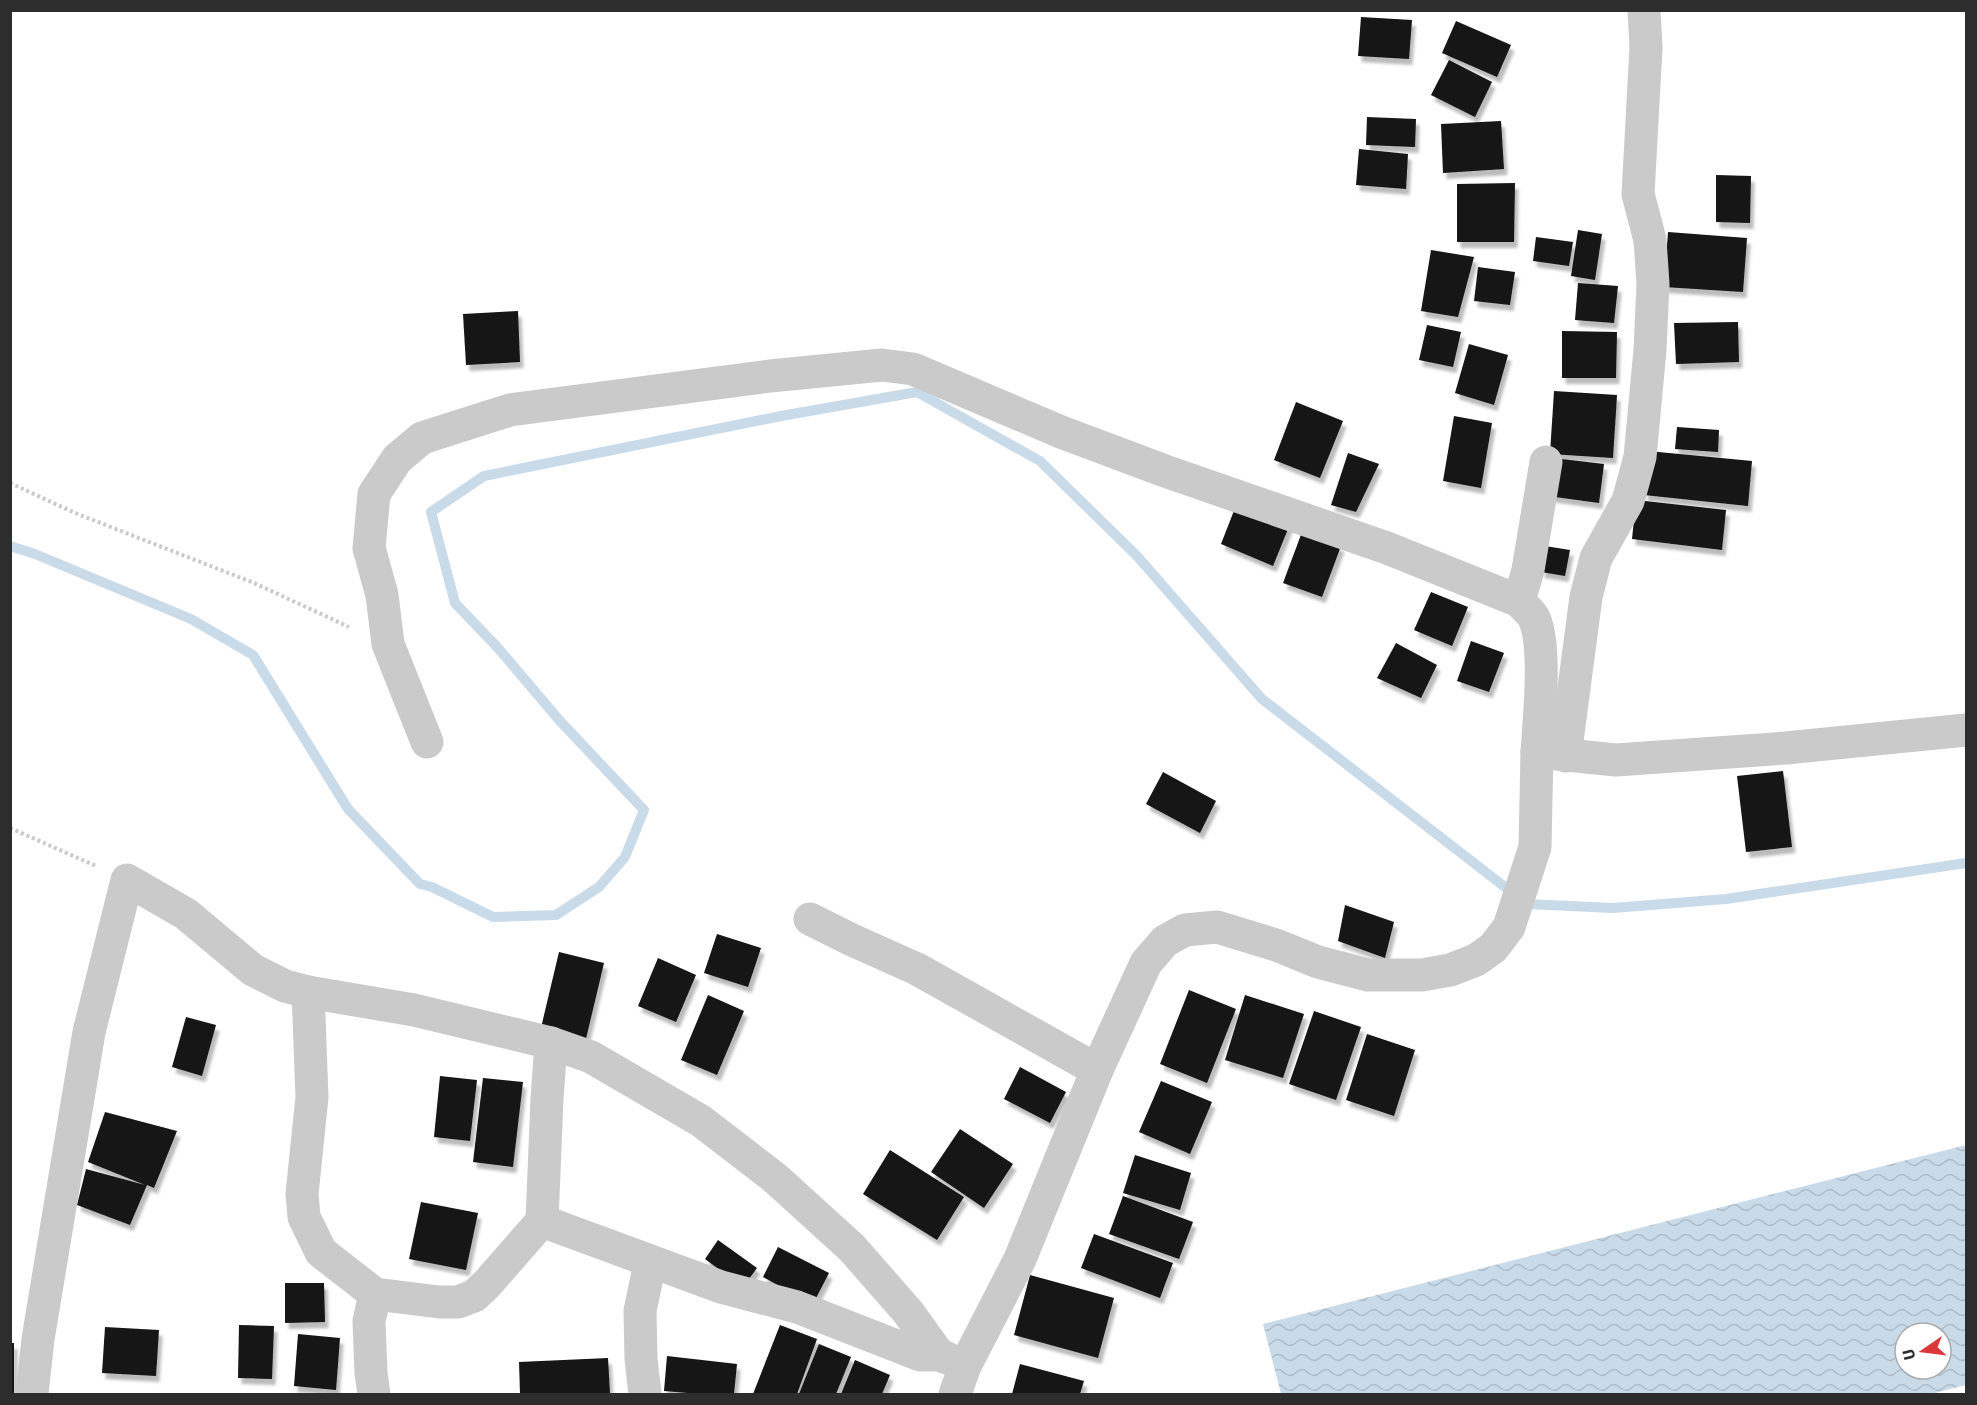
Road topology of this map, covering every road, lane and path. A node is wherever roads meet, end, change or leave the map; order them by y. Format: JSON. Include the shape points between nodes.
{"nodes":[{"id":1,"x":1644,"y":10,"type":"edge"},
{"id":2,"x":1546,"y":462,"type":"dead end"},
{"id":3,"x":10,"y":483,"type":"edge"},
{"id":4,"x":1524,"y":586,"type":"junction"},
{"id":5,"x":388,"y":644,"type":"junction"},
{"id":6,"x":1966,"y":730,"type":"edge"},
{"id":7,"x":427,"y":742,"type":"dead end"},
{"id":8,"x":1552,"y":754,"type":"junction"},
{"id":9,"x":10,"y":828,"type":"edge"},
{"id":10,"x":127,"y":880,"type":"junction"},
{"id":11,"x":810,"y":919,"type":"dead end"},
{"id":12,"x":308,"y":992,"type":"junction"},
{"id":13,"x":551,"y":1043,"type":"junction"},
{"id":14,"x":1097,"y":1070,"type":"junction"},
{"id":15,"x":542,"y":1221,"type":"junction"},
{"id":16,"x":651,"y":1263,"type":"junction"},
{"id":17,"x":375,"y":1294,"type":"junction"},
{"id":18,"x":953,"y":1372,"type":"edge"},
{"id":19,"x":32,"y":1395,"type":"edge"},
{"id":20,"x":374,"y":1395,"type":"edge"},
{"id":21,"x":645,"y":1395,"type":"edge"}],
"edges":[{"from":1,"to":8,"type":"street","via":[[1646,48],[1638,194],[1650,240],[1653,284],[1640,457],[1628,501],[1596,558]]},
{"from":2,"to":4,"type":"street"},
{"from":3,"to":5,"type":"path","via":[[75,513],[254,583]]},
{"from":4,"to":5,"type":"street","via":[[1387,548],[1061,432],[913,369],[882,365],[510,410],[422,438],[397,459],[374,494],[369,548],[382,595]]},
{"from":4,"to":8,"type":"street","via":[[1539,635]]},
{"from":5,"to":7,"type":"street"},
{"from":6,"to":8,"type":"street","via":[[1617,760]]},
{"from":8,"to":14,"type":"street","via":[[1534,848],[1509,927],[1493,948],[1476,960],[1422,975],[1368,975],[1217,927],[1185,930],[1165,941],[1146,963]]},
{"from":9,"to":10,"type":"path"},
{"from":10,"to":12,"type":"street","via":[[186,914],[253,970]]},
{"from":10,"to":19,"type":"street","via":[[89,1032]]},
{"from":11,"to":14,"type":"street","via":[[917,969]]},
{"from":12,"to":13,"type":"street","via":[[414,1010]]},
{"from":12,"to":17,"type":"street","via":[[312,1097],[302,1194],[304,1217],[321,1251]]},
{"from":13,"to":15,"type":"street"},
{"from":13,"to":18,"type":"street","via":[[591,1057],[702,1121],[775,1178],[852,1248],[908,1312]]},
{"from":14,"to":18,"type":"street","via":[[1020,1259]]},
{"from":15,"to":16,"type":"street"},
{"from":15,"to":17,"type":"street","via":[[474,1296],[458,1302],[439,1302]]},
{"from":16,"to":18,"type":"street","via":[[797,1307]]},
{"from":16,"to":21,"type":"street","via":[[640,1311]]},
{"from":17,"to":20,"type":"street","via":[[369,1321]]}]}
